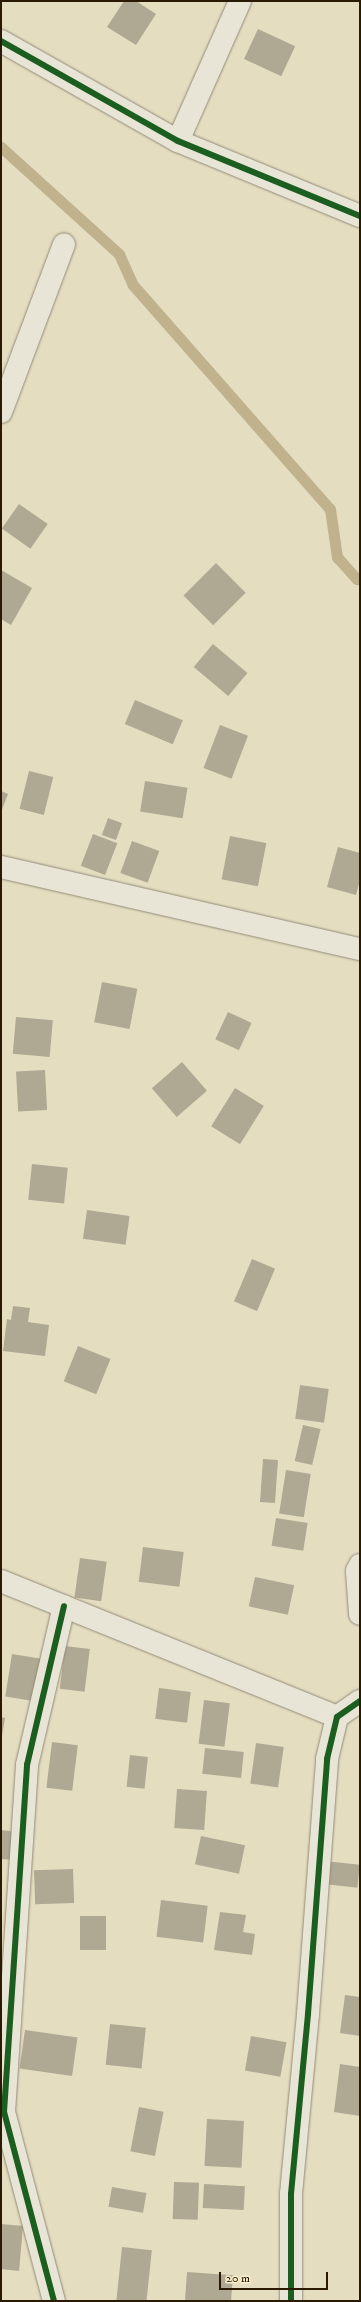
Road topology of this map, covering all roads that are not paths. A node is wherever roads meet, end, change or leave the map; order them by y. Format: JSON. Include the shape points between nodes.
{"nodes":[{"id":1,"x":240,"y":1,"type":"edge"},
{"id":2,"x":1,"y":41,"type":"edge"},
{"id":3,"x":178,"y":141,"type":"junction"},
{"id":4,"x":360,"y":216,"type":"edge"},
{"id":5,"x":64,"y":244,"type":"dead end"},
{"id":6,"x":1,"y":412,"type":"edge"},
{"id":7,"x":1,"y":867,"type":"edge"},
{"id":8,"x":360,"y":949,"type":"edge"},
{"id":9,"x":360,"y":1565,"type":"edge"},
{"id":10,"x":1,"y":1581,"type":"edge"},
{"id":11,"x":64,"y":1606,"type":"junction"},
{"id":12,"x":360,"y":1614,"type":"edge"},
{"id":13,"x":360,"y":1701,"type":"edge"},
{"id":14,"x":337,"y":1717,"type":"junction"},
{"id":15,"x":54,"y":2301,"type":"edge"},
{"id":16,"x":291,"y":2301,"type":"edge"}],
"edges":[{"from":1,"to":3,"type":"street"},
{"from":2,"to":3,"type":"street"},
{"from":3,"to":4,"type":"street"},
{"from":5,"to":6,"type":"street"},
{"from":7,"to":8,"type":"street"},
{"from":9,"to":12,"type":"street","via":[[357,1571]]},
{"from":10,"to":11,"type":"street"},
{"from":11,"to":14,"type":"street"},
{"from":11,"to":15,"type":"street","via":[[27,1765],[4,2112]]},
{"from":13,"to":14,"type":"street"},
{"from":14,"to":16,"type":"street","via":[[327,1759],[308,2014],[291,2194]]}]}
